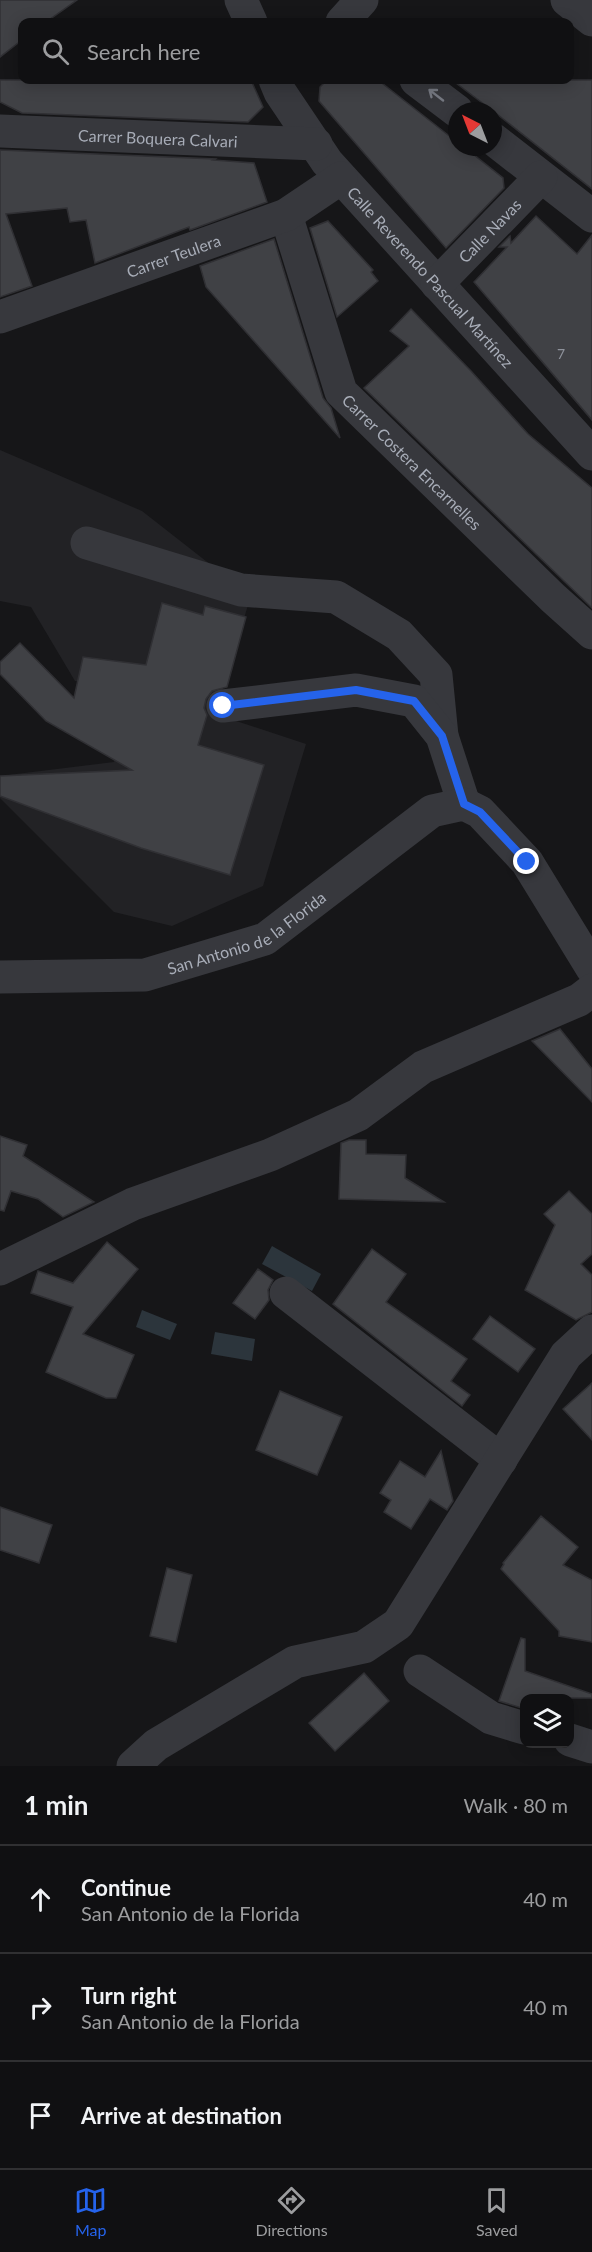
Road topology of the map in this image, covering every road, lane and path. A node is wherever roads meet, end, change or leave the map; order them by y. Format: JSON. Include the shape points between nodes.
{"nodes":[{"id":1,"x":241,"y":0,"type":"edge"},
{"id":2,"x":362,"y":0,"type":"edge"},
{"id":3,"x":567,"y":0,"type":"edge"},
{"id":4,"x":249,"y":18,"type":"edge"},
{"id":5,"x":346,"y":18,"type":"edge"},
{"id":6,"x":592,"y":20,"type":"edge"},
{"id":7,"x":282,"y":84,"type":"edge"},
{"id":8,"x":421,"y":84,"type":"edge"},
{"id":9,"x":448,"y":104,"type":"edge"},
{"id":10,"x":0,"y":131,"type":"edge"},
{"id":11,"x":316,"y":144,"type":"junction"},
{"id":12,"x":502,"y":146,"type":"edge"},
{"id":13,"x":541,"y":177,"type":"junction"},
{"id":14,"x":341,"y":178,"type":"junction"},
{"id":15,"x":286,"y":215,"type":"junction"},
{"id":16,"x":592,"y":216,"type":"edge"},
{"id":17,"x":437,"y":284,"type":"junction"},
{"id":18,"x":0,"y":317,"type":"edge"},
{"id":19,"x":590,"y":448,"type":"edge"},
{"id":20,"x":87,"y":543,"type":"dead end"},
{"id":21,"x":592,"y":633,"type":"edge"},
{"id":22,"x":223,"y":706,"type":"dead end"},
{"id":23,"x":442,"y":736,"type":"junction"},
{"id":24,"x":464,"y":804,"type":"junction"},
{"id":25,"x":592,"y":969,"type":"edge"},
{"id":26,"x":0,"y":978,"type":"edge"},
{"id":27,"x":592,"y":990,"type":"edge"},
{"id":28,"x":0,"y":1269,"type":"edge"},
{"id":29,"x":286,"y":1293,"type":"dead end"},
{"id":30,"x":592,"y":1331,"type":"edge"},
{"id":31,"x":501,"y":1460,"type":"junction"},
{"id":32,"x":420,"y":1671,"type":"dead end"},
{"id":33,"x":520,"y":1727,"type":"edge"},
{"id":34,"x":574,"y":1741,"type":"edge"},
{"id":35,"x":592,"y":1747,"type":"edge"},
{"id":36,"x":133,"y":1766,"type":"edge"}],
"edges":[{"from":1,"to":4,"type":"street"},
{"from":2,"to":5,"type":"street"},
{"from":3,"to":6,"type":"street"},
{"from":7,"to":11,"type":"street","name":"Calle Reverendo Pascual Martínez"},
{"from":9,"to":8,"type":"street","one_way":true},
{"from":10,"to":11,"type":"street","name":"Carrer Boquera Calvari"},
{"from":11,"to":14,"type":"street","name":"Calle Reverendo Pascual Martínez"},
{"from":12,"to":13,"type":"street"},
{"from":13,"to":16,"type":"street"},
{"from":13,"to":17,"type":"street","name":"Calle Navas"},
{"from":14,"to":15,"type":"street","name":"Carrer Teulera"},
{"from":14,"to":17,"type":"street","name":"Calle Reverendo Pascual Martínez"},
{"from":15,"to":18,"type":"street","name":"Carrer Teulera"},
{"from":15,"to":21,"type":"street","name":"Carrer Costera Encarnelles","via":[[341,392]]},
{"from":17,"to":19,"type":"street","name":"Calle Reverendo Pascual Martínez"},
{"from":20,"to":23,"type":"street","via":[[241,590],[336,597],[399,634],[436,675]]},
{"from":22,"to":23,"type":"street","via":[[356,690],[414,701]]},
{"from":23,"to":24,"type":"street"},
{"from":24,"to":25,"type":"street","via":[[480,812],[527,862]]},
{"from":24,"to":26,"type":"street","name":"San Antonio de la Florida","via":[[432,811],[265,939],[145,975]]},
{"from":27,"to":28,"type":"street","via":[[579,1000],[423,1066],[358,1115],[270,1155],[133,1204]]},
{"from":29,"to":31,"type":"street"},
{"from":30,"to":31,"type":"street","via":[[566,1355]]},
{"from":31,"to":36,"type":"street","via":[[398,1624],[364,1647],[295,1662],[156,1745]]},
{"from":32,"to":33,"type":"street","via":[[491,1718]]},
{"from":34,"to":35,"type":"street"}]}
